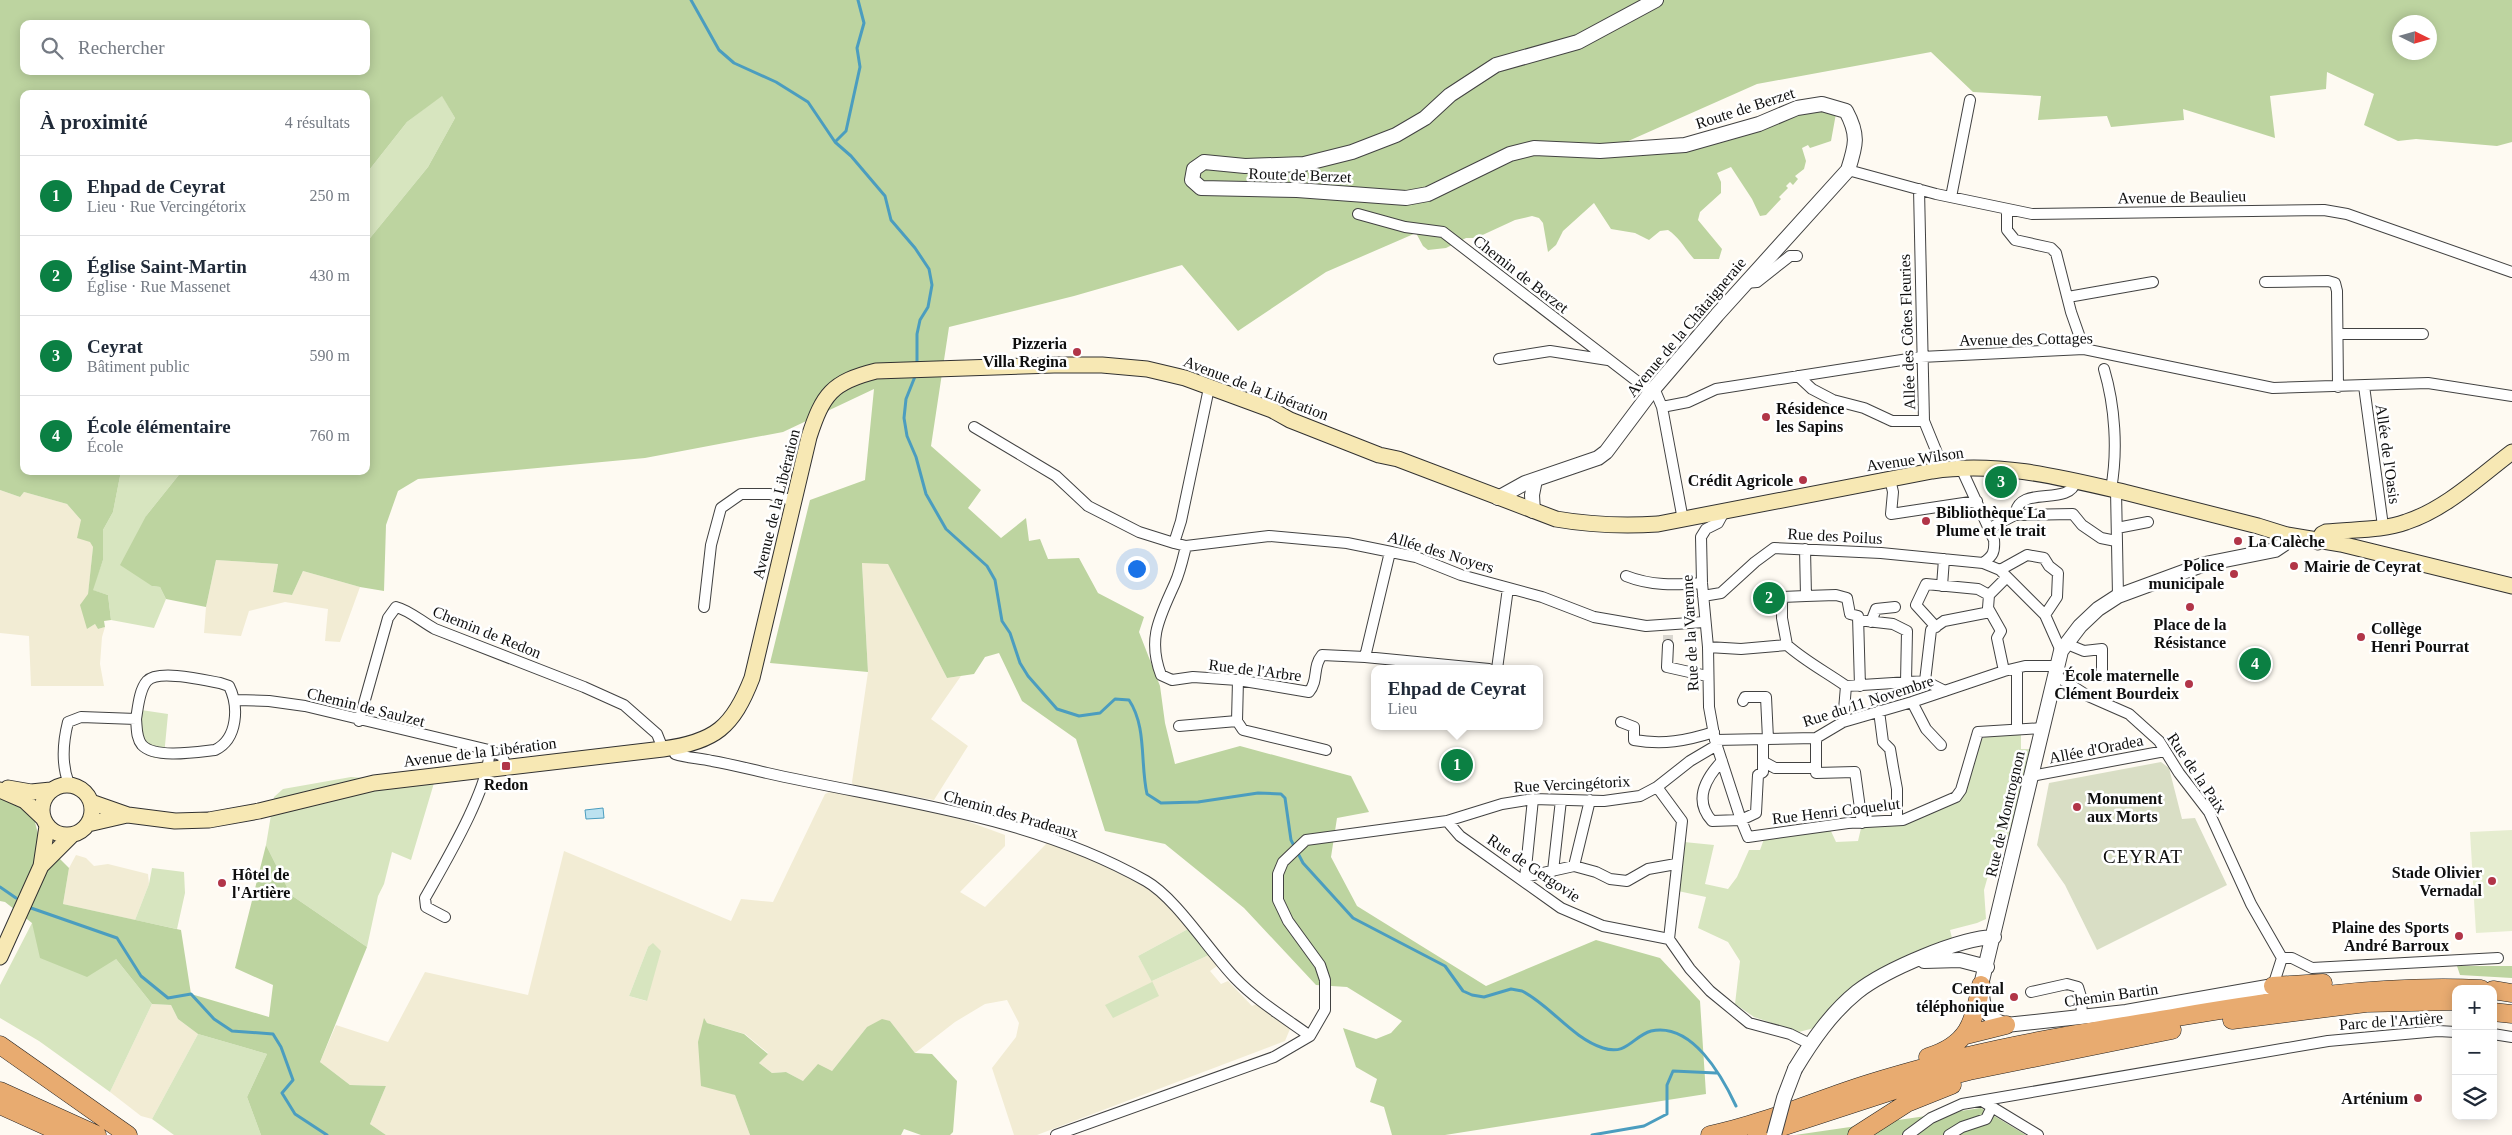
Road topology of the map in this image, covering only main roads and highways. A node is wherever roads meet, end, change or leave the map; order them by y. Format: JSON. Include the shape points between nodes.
{"nodes":[{"id":1,"x":2510,"y":455,"type":"edge"},
{"id":2,"x":1515,"y":505,"type":"joint"},
{"id":3,"x":2318,"y":542,"type":"junction"},
{"id":4,"x":2512,"y":586,"type":"edge"},
{"id":5,"x":0,"y":788,"type":"edge"},
{"id":6,"x":51,"y":790,"type":"junction"},
{"id":7,"x":91,"y":802,"type":"junction"},
{"id":8,"x":128,"y":815,"type":"junction"},
{"id":9,"x":45,"y":822,"type":"junction"},
{"id":10,"x":88,"y":824,"type":"junction"},
{"id":11,"x":72,"y":835,"type":"junction"},
{"id":12,"x":41,"y":866,"type":"junction"},
{"id":13,"x":0,"y":957,"type":"edge"},
{"id":14,"x":1981,"y":985,"type":"road end"},
{"id":15,"x":2273,"y":986,"type":"road end"},
{"id":16,"x":2438,"y":987,"type":"junction"},
{"id":17,"x":2452,"y":988,"type":"edge"},
{"id":18,"x":2497,"y":991,"type":"edge"},
{"id":19,"x":2512,"y":993,"type":"edge"},
{"id":20,"x":2452,"y":1001,"type":"edge"},
{"id":21,"x":2497,"y":1003,"type":"edge"},
{"id":22,"x":2512,"y":1005,"type":"edge"},
{"id":23,"x":2497,"y":1012,"type":"edge"},
{"id":24,"x":2512,"y":1014,"type":"edge"},
{"id":25,"x":2006,"y":1025,"type":"road end"},
{"id":26,"x":1966,"y":1035,"type":"junction"},
{"id":27,"x":0,"y":1045,"type":"edge"},
{"id":28,"x":2007,"y":1062,"type":"junction"},
{"id":29,"x":0,"y":1091,"type":"edge"},
{"id":30,"x":1839,"y":1093,"type":"junction"},
{"id":31,"x":0,"y":1105,"type":"edge"},
{"id":32,"x":66,"y":1135,"type":"edge"},
{"id":33,"x":97,"y":1135,"type":"edge"},
{"id":34,"x":128,"y":1135,"type":"edge"},
{"id":35,"x":1710,"y":1135,"type":"edge"},
{"id":36,"x":1757,"y":1135,"type":"edge"},
{"id":37,"x":1858,"y":1135,"type":"edge"}],
"edges":[{"from":1,"to":3,"type":"main road","via":[[2443,504],[2421,516],[2405,523],[2326,532]]},
{"from":2,"to":3,"type":"main road","name":"Avenue Wilson","via":[[1556,519],[1614,526],[1658,524],[1961,468],[2018,471],[2076,481]]},
{"from":2,"to":8,"type":"main road","name":"Avenue de la Libération","via":[[1398,459],[1371,452],[1272,410],[1166,373],[1126,366],[876,371],[840,384],[818,409],[752,678],[742,704],[711,736],[690,745],[668,749],[374,783],[209,820],[175,821]]},
{"from":3,"to":4,"type":"main road","name":"Avenue Wilson","via":[[2382,553]]},
{"from":5,"to":6,"type":"main road","via":[[31,792]]},
{"from":5,"to":9,"type":"main road","via":[[25,802]]},
{"from":6,"to":7,"type":"main road","via":[[69,784],[79,787]]},
{"from":6,"to":9,"type":"main road","via":[[42,806]]},
{"from":7,"to":8,"type":"main road","name":"Avenue de la Libération"},
{"from":7,"to":10,"type":"main road"},
{"from":8,"to":10,"type":"main road","name":"Avenue de la Libération"},
{"from":9,"to":11,"type":"main road","via":[[63,835]]},
{"from":9,"to":12,"type":"main road"},
{"from":10,"to":11,"type":"main road"},
{"from":11,"to":12,"type":"main road"},
{"from":12,"to":13,"type":"main road"},
{"from":14,"to":26,"type":"highway","via":[[1976,1012]]},
{"from":15,"to":16,"type":"highway","via":[[2429,979]]},
{"from":16,"to":17,"type":"highway"},
{"from":16,"to":30,"type":"highway","via":[[2293,998],[2111,1028],[1964,1057]]},
{"from":18,"to":19,"type":"highway"},
{"from":20,"to":28,"type":"highway","via":[[2366,1003],[2296,1010],[2200,1024]]},
{"from":21,"to":22,"type":"highway"},
{"from":23,"to":24,"type":"highway"},
{"from":25,"to":26,"type":"highway"},
{"from":26,"to":30,"type":"highway","via":[[1941,1054],[1868,1076]]},
{"from":27,"to":34,"type":"highway"},
{"from":28,"to":36,"type":"highway","via":[[1898,1089]]},
{"from":28,"to":37,"type":"highway","via":[[1907,1103]]},
{"from":29,"to":33,"type":"highway"},
{"from":30,"to":35,"type":"highway"},
{"from":31,"to":32,"type":"highway"}]}
